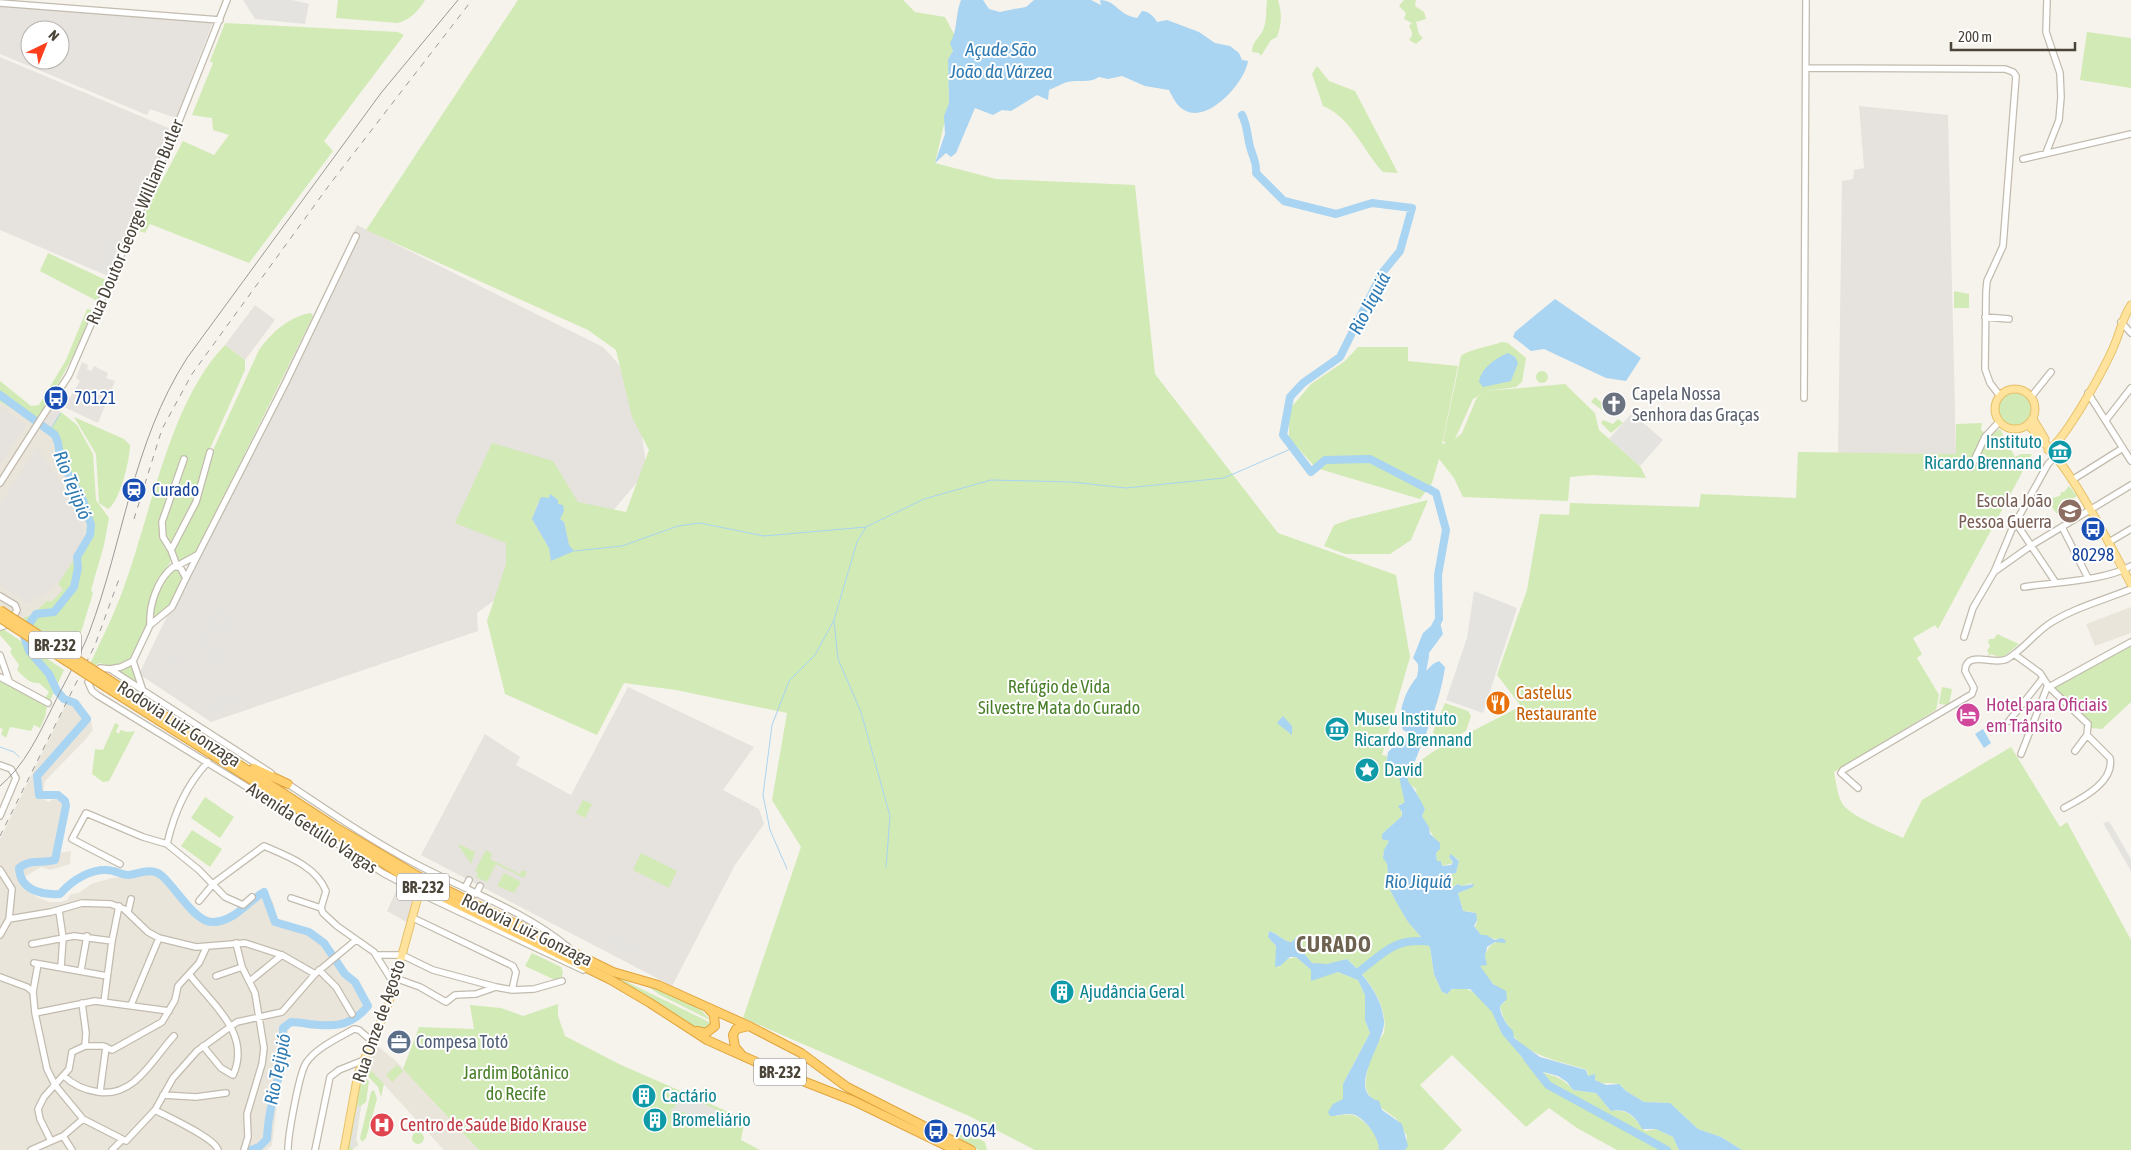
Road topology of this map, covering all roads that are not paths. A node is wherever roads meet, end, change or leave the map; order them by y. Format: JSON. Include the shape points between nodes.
{"nodes":[{"id":1,"x":227,"y":0,"type":"edge"},
{"id":2,"x":1806,"y":0,"type":"edge"},
{"id":3,"x":2047,"y":0,"type":"edge"},
{"id":4,"x":0,"y":3,"type":"edge"},
{"id":5,"x":24,"y":3,"type":"edge"},
{"id":6,"x":220,"y":20,"type":"junction"},
{"id":7,"x":1806,"y":68,"type":"junction"},
{"id":8,"x":2131,"y":134,"type":"edge"},
{"id":9,"x":2046,"y":153,"type":"junction"},
{"id":10,"x":2023,"y":159,"type":"dead end"},
{"id":11,"x":356,"y":236,"type":"dead end"},
{"id":12,"x":2131,"y":305,"type":"edge"},
{"id":13,"x":1985,"y":317,"type":"junction"},
{"id":14,"x":2009,"y":319,"type":"dead end"},
{"id":15,"x":2121,"y":322,"type":"junction"},
{"id":16,"x":2131,"y":333,"type":"edge"},
{"id":17,"x":2051,"y":372,"type":"dead end"},
{"id":18,"x":2131,"y":390,"type":"edge"},
{"id":19,"x":2088,"y":393,"type":"junction"},
{"id":20,"x":2000,"y":396,"type":"junction"},
{"id":21,"x":2031,"y":397,"type":"junction"},
{"id":22,"x":1804,"y":398,"type":"dead end"},
{"id":23,"x":2106,"y":420,"type":"junction"},
{"id":24,"x":1999,"y":422,"type":"junction"},
{"id":25,"x":2030,"y":422,"type":"junction"},
{"id":26,"x":2059,"y":437,"type":"junction"},
{"id":27,"x":2045,"y":438,"type":"junction"},
{"id":28,"x":2123,"y":448,"type":"junction"},
{"id":29,"x":2050,"y":449,"type":"junction"},
{"id":30,"x":210,"y":452,"type":"dead end"},
{"id":31,"x":2055,"y":457,"type":"junction"},
{"id":32,"x":184,"y":459,"type":"dead end"},
{"id":33,"x":2131,"y":461,"type":"edge"},
{"id":34,"x":1971,"y":466,"type":"dead end"},
{"id":35,"x":2072,"y":480,"type":"junction"},
{"id":36,"x":0,"y":483,"type":"edge"},
{"id":37,"x":2131,"y":485,"type":"edge"},
{"id":38,"x":2089,"y":510,"type":"junction"},
{"id":39,"x":2016,"y":523,"type":"junction"},
{"id":40,"x":2062,"y":527,"type":"junction"},
{"id":41,"x":2131,"y":529,"type":"edge"},
{"id":42,"x":2109,"y":542,"type":"junction"},
{"id":43,"x":2032,"y":545,"type":"junction"},
{"id":44,"x":171,"y":550,"type":"junction"},
{"id":45,"x":197,"y":555,"type":"junction"},
{"id":46,"x":176,"y":566,"type":"junction"},
{"id":47,"x":2131,"y":566,"type":"edge"},
{"id":48,"x":2124,"y":570,"type":"junction"},
{"id":49,"x":1994,"y":572,"type":"junction"},
{"id":50,"x":186,"y":578,"type":"junction"},
{"id":51,"x":2088,"y":578,"type":"junction"},
{"id":52,"x":2056,"y":584,"type":"junction"},
{"id":53,"x":2131,"y":584,"type":"edge"},
{"id":54,"x":2024,"y":587,"type":"dead end"},
{"id":55,"x":2131,"y":589,"type":"edge"},
{"id":56,"x":0,"y":596,"type":"edge"},
{"id":57,"x":0,"y":610,"type":"edge"},
{"id":58,"x":0,"y":618,"type":"edge"},
{"id":59,"x":150,"y":625,"type":"junction"},
{"id":60,"x":0,"y":627,"type":"edge"},
{"id":61,"x":1964,"y":637,"type":"dead end"},
{"id":62,"x":2131,"y":642,"type":"edge"},
{"id":63,"x":2014,"y":654,"type":"junction"},
{"id":64,"x":0,"y":655,"type":"edge"},
{"id":65,"x":133,"y":661,"type":"junction"},
{"id":66,"x":110,"y":669,"type":"junction"},
{"id":67,"x":0,"y":677,"type":"edge"},
{"id":68,"x":2043,"y":678,"type":"junction"},
{"id":69,"x":9,"y":681,"type":"junction"},
{"id":70,"x":107,"y":683,"type":"junction"},
{"id":71,"x":2049,"y":686,"type":"junction"},
{"id":72,"x":143,"y":690,"type":"junction"},
{"id":73,"x":48,"y":703,"type":"dead end"},
{"id":74,"x":2008,"y":721,"type":"dead end"},
{"id":75,"x":2087,"y":735,"type":"junction"},
{"id":76,"x":2075,"y":750,"type":"dead end"},
{"id":77,"x":2021,"y":754,"type":"dead end"},
{"id":78,"x":231,"y":757,"type":"junction"},
{"id":79,"x":208,"y":762,"type":"junction"},
{"id":80,"x":0,"y":765,"type":"edge"},
{"id":81,"x":246,"y":777,"type":"junction"},
{"id":82,"x":288,"y":784,"type":"junction"},
{"id":83,"x":1858,"y":788,"type":"dead end"},
{"id":84,"x":272,"y":802,"type":"junction"},
{"id":85,"x":2064,"y":808,"type":"dead end"},
{"id":86,"x":0,"y":816,"type":"edge"},
{"id":87,"x":167,"y":844,"type":"junction"},
{"id":88,"x":120,"y":864,"type":"dead end"},
{"id":89,"x":0,"y":870,"type":"edge"},
{"id":90,"x":469,"y":880,"type":"dead end"},
{"id":91,"x":214,"y":884,"type":"junction"},
{"id":92,"x":480,"y":886,"type":"dead end"},
{"id":93,"x":465,"y":888,"type":"junction"},
{"id":94,"x":419,"y":893,"type":"junction"},
{"id":95,"x":476,"y":894,"type":"junction"},
{"id":96,"x":252,"y":897,"type":"dead end"},
{"id":97,"x":290,"y":898,"type":"dead end"},
{"id":98,"x":132,"y":899,"type":"dead end"},
{"id":99,"x":199,"y":901,"type":"dead end"},
{"id":100,"x":119,"y":906,"type":"junction"},
{"id":101,"x":321,"y":908,"type":"junction"},
{"id":102,"x":59,"y":910,"type":"junction"},
{"id":103,"x":128,"y":912,"type":"junction"},
{"id":104,"x":413,"y":918,"type":"junction"},
{"id":105,"x":9,"y":920,"type":"junction"},
{"id":106,"x":0,"y":935,"type":"edge"},
{"id":107,"x":87,"y":936,"type":"junction"},
{"id":108,"x":63,"y":938,"type":"junction"},
{"id":109,"x":159,"y":938,"type":"junction"},
{"id":110,"x":356,"y":940,"type":"junction"},
{"id":111,"x":112,"y":941,"type":"junction"},
{"id":112,"x":32,"y":944,"type":"dead end"},
{"id":113,"x":236,"y":944,"type":"junction"},
{"id":114,"x":206,"y":948,"type":"junction"},
{"id":115,"x":282,"y":955,"type":"junction"},
{"id":116,"x":378,"y":955,"type":"junction"},
{"id":117,"x":402,"y":955,"type":"junction"},
{"id":118,"x":577,"y":955,"type":"junction"},
{"id":119,"x":61,"y":967,"type":"junction"},
{"id":120,"x":242,"y":967,"type":"junction"},
{"id":121,"x":81,"y":970,"type":"junction"},
{"id":122,"x":317,"y":972,"type":"junction"},
{"id":123,"x":189,"y":974,"type":"junction"},
{"id":124,"x":107,"y":976,"type":"junction"},
{"id":125,"x":216,"y":976,"type":"dead end"},
{"id":126,"x":0,"y":977,"type":"edge"},
{"id":127,"x":562,"y":980,"type":"dead end"},
{"id":128,"x":611,"y":980,"type":"junction"},
{"id":129,"x":250,"y":981,"type":"junction"},
{"id":130,"x":395,"y":981,"type":"junction"},
{"id":131,"x":496,"y":987,"type":"junction"},
{"id":132,"x":512,"y":990,"type":"junction"},
{"id":133,"x":33,"y":992,"type":"junction"},
{"id":134,"x":104,"y":1002,"type":"junction"},
{"id":135,"x":82,"y":1003,"type":"junction"},
{"id":136,"x":131,"y":1005,"type":"junction"},
{"id":137,"x":706,"y":1006,"type":"junction"},
{"id":138,"x":169,"y":1011,"type":"junction"},
{"id":139,"x":35,"y":1012,"type":"junction"},
{"id":140,"x":352,"y":1014,"type":"dead end"},
{"id":141,"x":260,"y":1016,"type":"junction"},
{"id":142,"x":231,"y":1025,"type":"junction"},
{"id":143,"x":750,"y":1026,"type":"junction"},
{"id":144,"x":690,"y":1030,"type":"junction"},
{"id":145,"x":174,"y":1036,"type":"dead end"},
{"id":146,"x":373,"y":1042,"type":"junction"},
{"id":147,"x":84,"y":1046,"type":"junction"},
{"id":148,"x":203,"y":1046,"type":"junction"},
{"id":149,"x":106,"y":1047,"type":"junction"},
{"id":150,"x":742,"y":1056,"type":"junction"},
{"id":151,"x":364,"y":1060,"type":"junction"},
{"id":152,"x":349,"y":1066,"type":"junction"},
{"id":153,"x":358,"y":1074,"type":"junction"},
{"id":154,"x":64,"y":1076,"type":"junction"},
{"id":155,"x":55,"y":1085,"type":"junction"},
{"id":156,"x":100,"y":1092,"type":"junction"},
{"id":157,"x":226,"y":1093,"type":"dead end"},
{"id":158,"x":163,"y":1096,"type":"junction"},
{"id":159,"x":155,"y":1110,"type":"junction"},
{"id":160,"x":82,"y":1119,"type":"junction"},
{"id":161,"x":63,"y":1136,"type":"junction"},
{"id":162,"x":124,"y":1140,"type":"junction"},
{"id":163,"x":51,"y":1141,"type":"junction"},
{"id":164,"x":40,"y":1148,"type":"edge"},
{"id":165,"x":31,"y":1150,"type":"edge"},
{"id":166,"x":72,"y":1150,"type":"edge"},
{"id":167,"x":112,"y":1150,"type":"edge"},
{"id":168,"x":218,"y":1150,"type":"edge"},
{"id":169,"x":244,"y":1150,"type":"edge"},
{"id":170,"x":288,"y":1150,"type":"edge"},
{"id":171,"x":314,"y":1150,"type":"edge"},
{"id":172,"x":344,"y":1150,"type":"edge"},
{"id":173,"x":955,"y":1150,"type":"edge"},
{"id":174,"x":971,"y":1150,"type":"edge"}],
"edges":[{"from":1,"to":6,"type":"street","name":"Rua Doutor George William Butler"},
{"from":2,"to":7,"type":"street"},
{"from":3,"to":9,"type":"street","via":[[2046,32],[2060,73],[2061,97],[2059,120]]},
{"from":4,"to":5,"type":"street"},
{"from":5,"to":6,"type":"street"},
{"from":6,"to":36,"type":"street","name":"Rua Doutor George William Butler","via":[[74,364]]},
{"from":7,"to":13,"type":"street","via":[[2005,69],[2013,72],[2016,80],[2002,246],[1986,286]]},
{"from":7,"to":22,"type":"street"},
{"from":8,"to":9,"type":"street"},
{"from":9,"to":10,"type":"street"},
{"from":11,"to":45,"type":"street"},
{"from":12,"to":15,"type":"main road"},
{"from":13,"to":14,"type":"street"},
{"from":13,"to":20,"type":"street","via":[[1985,369],[1990,384]]},
{"from":15,"to":16,"type":"street"},
{"from":15,"to":19,"type":"main road","via":[[2114,345]]},
{"from":17,"to":21,"type":"street"},
{"from":18,"to":23,"type":"street"},
{"from":19,"to":23,"type":"street"},
{"from":19,"to":26,"type":"main road"},
{"from":20,"to":21,"type":"main road","via":[[2013,389]]},
{"from":20,"to":24,"type":"main road","via":[[1995,407]]},
{"from":21,"to":25,"type":"main road","via":[[2035,408]]},
{"from":23,"to":28,"type":"street"},
{"from":24,"to":25,"type":"main road","via":[[2013,429]]},
{"from":24,"to":34,"type":"street","via":[[1985,437]]},
{"from":25,"to":27,"type":"main road"},
{"from":25,"to":29,"type":"main road"},
{"from":26,"to":27,"type":"main road"},
{"from":26,"to":29,"type":"main road"},
{"from":27,"to":29,"type":"main road"},
{"from":28,"to":33,"type":"street"},
{"from":28,"to":35,"type":"street"},
{"from":29,"to":31,"type":"main road"},
{"from":30,"to":44,"type":"street","via":[[196,502]]},
{"from":31,"to":35,"type":"main road"},
{"from":31,"to":39,"type":"street"},
{"from":32,"to":44,"type":"street","via":[[162,522],[163,537]]},
{"from":35,"to":38,"type":"main road"},
{"from":37,"to":38,"type":"street"},
{"from":38,"to":40,"type":"street"},
{"from":38,"to":42,"type":"main road"},
{"from":39,"to":43,"type":"street"},
{"from":39,"to":49,"type":"street"},
{"from":40,"to":43,"type":"street"},
{"from":40,"to":51,"type":"street"},
{"from":41,"to":42,"type":"street"},
{"from":42,"to":48,"type":"main road"},
{"from":43,"to":49,"type":"street"},
{"from":43,"to":52,"type":"street"},
{"from":44,"to":46,"type":"street"},
{"from":45,"to":46,"type":"street"},
{"from":45,"to":50,"type":"street"},
{"from":46,"to":50,"type":"street","via":[[183,570]]},
{"from":46,"to":59,"type":"street","via":[[166,573],[157,591]]},
{"from":47,"to":48,"type":"street"},
{"from":48,"to":51,"type":"street"},
{"from":48,"to":53,"type":"main road"},
{"from":49,"to":61,"type":"street","via":[[1973,608]]},
{"from":50,"to":59,"type":"street","via":[[172,607]]},
{"from":51,"to":52,"type":"street"},
{"from":52,"to":54,"type":"street"},
{"from":55,"to":63,"type":"street","via":[[2050,624]]},
{"from":56,"to":60,"type":"street","via":[[15,605],[17,613],[10,624]]},
{"from":57,"to":70,"type":"highway","name":"Rodovia Luiz Gonzaga","number":"BR-232","bridge":true},
{"from":58,"to":70,"type":"highway","name":"Rodovia Luiz Gonzaga","number":"BR-232","bridge":true},
{"from":59,"to":65,"type":"street"},
{"from":62,"to":71,"type":"street"},
{"from":63,"to":68,"type":"street"},
{"from":63,"to":83,"type":"street","via":[[2002,661],[1974,658],[1965,671],[1974,688],[1972,694],[1843,770],[1843,776]]},
{"from":64,"to":69,"type":"street"},
{"from":65,"to":66,"type":"street"},
{"from":65,"to":72,"type":"street"},
{"from":66,"to":72,"type":"street","name":"Avenida Getúlio Vargas"},
{"from":66,"to":79,"type":"street","name":"Avenida Getúlio Vargas","via":[[103,667],[95,672],[88,682],[92,691]]},
{"from":67,"to":69,"type":"street"},
{"from":68,"to":71,"type":"street"},
{"from":68,"to":74,"type":"street"},
{"from":69,"to":73,"type":"street"},
{"from":70,"to":78,"type":"highway","name":"Rodovia Luiz Gonzaga","number":"BR-232"},
{"from":70,"to":81,"type":"highway","name":"Rodovia Luiz Gonzaga","number":"BR-232"},
{"from":71,"to":75,"type":"street","via":[[2088,724]]},
{"from":71,"to":77,"type":"street"},
{"from":72,"to":82,"type":"street","name":"Avenida Getúlio Vargas"},
{"from":75,"to":76,"type":"street"},
{"from":75,"to":85,"type":"street","via":[[2110,758],[2110,766],[2095,789]]},
{"from":78,"to":82,"type":"highway"},
{"from":78,"to":118,"type":"highway","name":"Rodovia Luiz Gonzaga","number":"BR-232","via":[[388,859]]},
{"from":79,"to":84,"type":"street","name":"Avenida Getúlio Vargas"},
{"from":79,"to":87,"type":"street","via":[[178,807]]},
{"from":80,"to":86,"type":"street","via":[[11,769],[16,778]]},
{"from":81,"to":84,"type":"highway"},
{"from":81,"to":128,"type":"highway","name":"Rodovia Luiz Gonzaga","number":"BR-232","via":[[414,883]]},
{"from":82,"to":93,"type":"street","name":"Avenida Getúlio Vargas","via":[[368,836]]},
{"from":84,"to":94,"type":"street","name":"Avenida Getúlio Vargas","via":[[355,857]]},
{"from":87,"to":88,"type":"street","via":[[86,813],[72,839]]},
{"from":87,"to":91,"type":"street"},
{"from":89,"to":105,"type":"street","via":[[12,889]]},
{"from":90,"to":93,"type":"street"},
{"from":91,"to":96,"type":"street","via":[[225,897],[243,905]]},
{"from":91,"to":99,"type":"street"},
{"from":91,"to":101,"type":"street","via":[[264,846],[303,864],[312,872],[326,891]]},
{"from":92,"to":95,"type":"street"},
{"from":93,"to":95,"type":"street","name":"Avenida Getúlio Vargas"},
{"from":94,"to":104,"type":"main road","name":"Rua Onze de Agosto"},
{"from":94,"to":128,"type":"street","name":"Avenida Getúlio Vargas","via":[[553,957]]},
{"from":95,"to":118,"type":"street","name":"Avenida Getúlio Vargas","via":[[544,928]]},
{"from":97,"to":101,"type":"street"},
{"from":98,"to":103,"type":"street"},
{"from":100,"to":102,"type":"street","via":[[88,902]]},
{"from":100,"to":103,"type":"street"},
{"from":100,"to":111,"type":"street"},
{"from":101,"to":110,"type":"street","via":[[324,916]]},
{"from":102,"to":105,"type":"street"},
{"from":102,"to":108,"type":"street"},
{"from":103,"to":109,"type":"street"},
{"from":104,"to":117,"type":"main road","name":"Rua Onze de Agosto"},
{"from":104,"to":132,"type":"street","via":[[515,968]]},
{"from":105,"to":106,"type":"street"},
{"from":107,"to":108,"type":"street"},
{"from":107,"to":111,"type":"street"},
{"from":107,"to":121,"type":"street"},
{"from":108,"to":112,"type":"street"},
{"from":108,"to":119,"type":"street"},
{"from":109,"to":114,"type":"street"},
{"from":109,"to":136,"type":"street"},
{"from":110,"to":116,"type":"street"},
{"from":110,"to":122,"type":"street"},
{"from":111,"to":124,"type":"street"},
{"from":113,"to":114,"type":"street"},
{"from":113,"to":115,"type":"street","via":[[245,942]]},
{"from":113,"to":120,"type":"street"},
{"from":114,"to":123,"type":"street"},
{"from":115,"to":122,"type":"street"},
{"from":115,"to":129,"type":"street"},
{"from":116,"to":117,"type":"street"},
{"from":116,"to":130,"type":"street"},
{"from":117,"to":130,"type":"main road","name":"Rua Onze de Agosto"},
{"from":117,"to":131,"type":"street","via":[[433,970]]},
{"from":118,"to":137,"type":"highway","name":"Rodovia Luiz Gonzaga","number":"BR-232"},
{"from":119,"to":121,"type":"street"},
{"from":119,"to":133,"type":"street","via":[[36,963]]},
{"from":120,"to":125,"type":"street"},
{"from":120,"to":129,"type":"street"},
{"from":121,"to":124,"type":"street"},
{"from":122,"to":140,"type":"street","via":[[336,987]]},
{"from":122,"to":141,"type":"street","via":[[284,1011]]},
{"from":123,"to":138,"type":"street","via":[[178,986]]},
{"from":123,"to":142,"type":"street"},
{"from":124,"to":134,"type":"street"},
{"from":126,"to":133,"type":"street"},
{"from":127,"to":132,"type":"street","via":[[534,989]]},
{"from":128,"to":144,"type":"highway","name":"Rodovia Luiz Gonzaga","number":"BR-232"},
{"from":129,"to":141,"type":"street"},
{"from":130,"to":131,"type":"street","via":[[420,987],[446,1002],[455,995],[476,994]]},
{"from":130,"to":146,"type":"main road","name":"Rua Onze de Agosto"},
{"from":131,"to":132,"type":"street"},
{"from":133,"to":139,"type":"street"},
{"from":134,"to":135,"type":"street"},
{"from":134,"to":136,"type":"street"},
{"from":135,"to":139,"type":"street"},
{"from":135,"to":147,"type":"street","via":[[86,1033]]},
{"from":136,"to":138,"type":"street"},
{"from":137,"to":143,"type":"highway","name":"Rodovia Luiz Gonzaga","number":"BR-232"},
{"from":137,"to":144,"type":"highway","via":[[716,1021],[713,1029],[706,1033]]},
{"from":138,"to":149,"type":"street","via":[[160,1024],[134,1040],[112,1050]]},
{"from":139,"to":155,"type":"street","via":[[47,1069]]},
{"from":141,"to":142,"type":"street"},
{"from":141,"to":169,"type":"street","via":[[264,1054],[249,1108]]},
{"from":142,"to":148,"type":"street"},
{"from":142,"to":148,"type":"street","via":[[239,1054],[234,1074],[231,1076],[221,1068]]},
{"from":143,"to":150,"type":"highway","via":[[736,1029],[733,1036],[735,1047]]},
{"from":143,"to":174,"type":"highway","name":"Rodovia Luiz Gonzaga","number":"BR-232","via":[[801,1053],[847,1087]]},
{"from":144,"to":150,"type":"highway","name":"Rodovia Luiz Gonzaga","number":"BR-232"},
{"from":145,"to":156,"type":"street","via":[[136,1081],[113,1093]]},
{"from":146,"to":151,"type":"main road","name":"Rua Onze de Agosto"},
{"from":146,"to":170,"type":"street","via":[[354,1029],[306,1063]]},
{"from":147,"to":149,"type":"street"},
{"from":147,"to":154,"type":"street","via":[[72,1052],[71,1067]]},
{"from":148,"to":158,"type":"street","via":[[172,1078]]},
{"from":149,"to":156,"type":"street"},
{"from":150,"to":173,"type":"highway","name":"Rodovia Luiz Gonzaga","number":"BR-232","via":[[854,1101]]},
{"from":151,"to":152,"type":"street"},
{"from":151,"to":153,"type":"main road","name":"Rua Onze de Agosto"},
{"from":152,"to":153,"type":"street"},
{"from":152,"to":171,"type":"street","via":[[336,1072],[328,1081]]},
{"from":153,"to":172,"type":"main road","name":"Rua Onze de Agosto"},
{"from":154,"to":155,"type":"street"},
{"from":154,"to":156,"type":"street","via":[[81,1088]]},
{"from":155,"to":160,"type":"street"},
{"from":155,"to":163,"type":"street","via":[[38,1109]]},
{"from":157,"to":158,"type":"street","via":[[196,1097]]},
{"from":158,"to":159,"type":"street"},
{"from":159,"to":162,"type":"street"},
{"from":159,"to":168,"type":"street","via":[[208,1139]]},
{"from":160,"to":161,"type":"street"},
{"from":160,"to":162,"type":"street"},
{"from":161,"to":163,"type":"street"},
{"from":161,"to":166,"type":"street"},
{"from":162,"to":167,"type":"street"},
{"from":163,"to":164,"type":"street"},
{"from":164,"to":165,"type":"street"}]}
